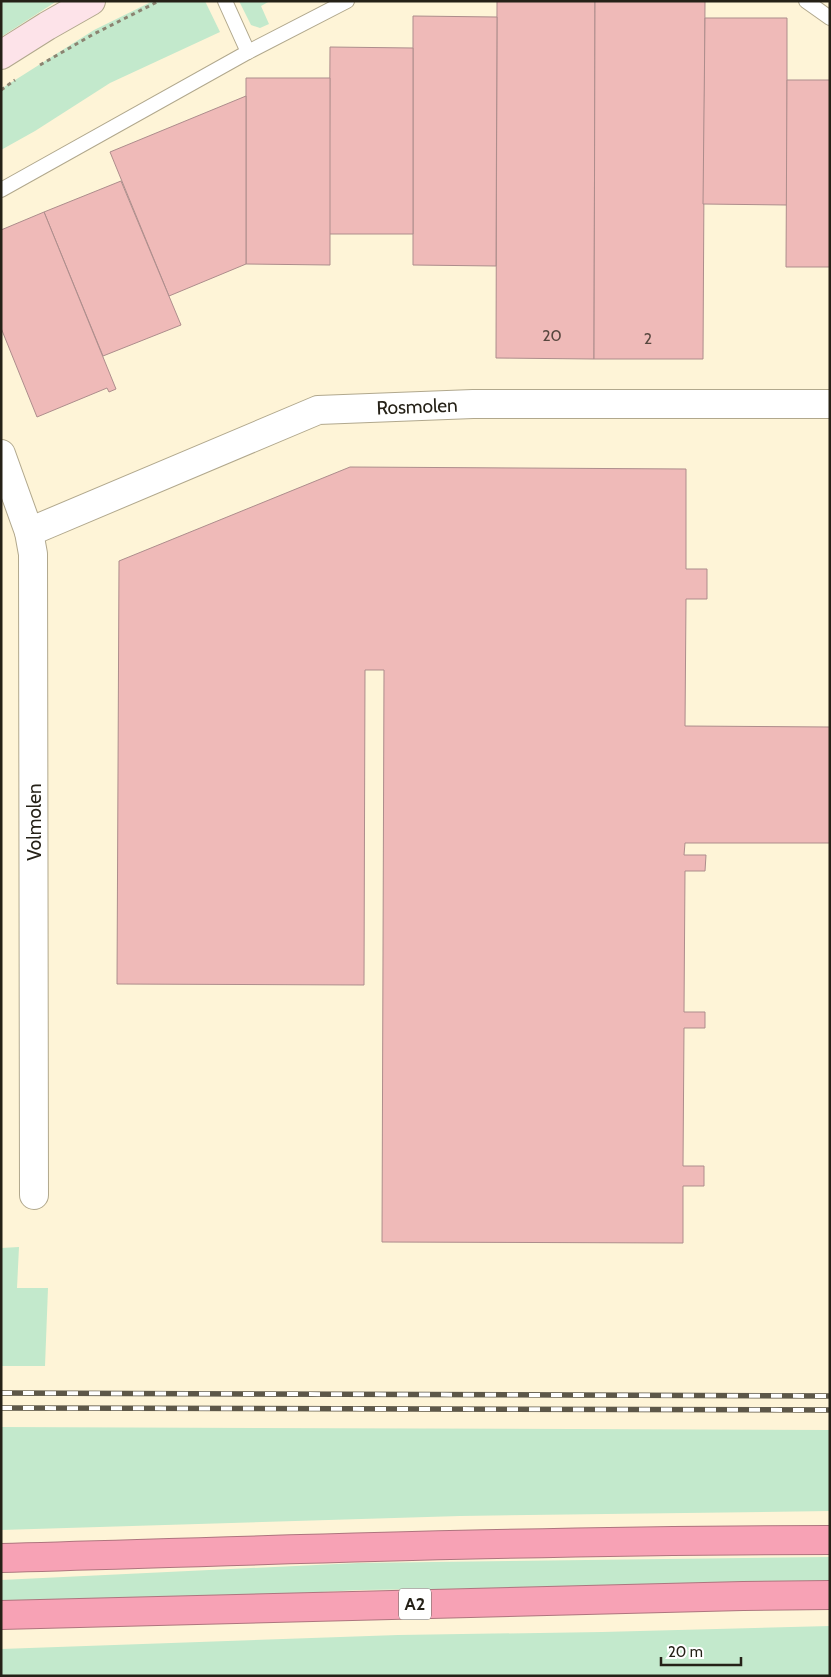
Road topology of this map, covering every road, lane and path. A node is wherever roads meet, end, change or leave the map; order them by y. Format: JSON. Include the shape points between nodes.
{"nodes":[{"id":1,"x":91,"y":1,"type":"edge"},
{"id":2,"x":159,"y":1,"type":"edge"},
{"id":3,"x":225,"y":1,"type":"edge"},
{"id":4,"x":347,"y":1,"type":"edge"},
{"id":5,"x":806,"y":1,"type":"edge"},
{"id":6,"x":830,"y":18,"type":"edge"},
{"id":7,"x":248,"y":52,"type":"junction"},
{"id":8,"x":1,"y":55,"type":"edge"},
{"id":9,"x":37,"y":67,"type":"dead end"},
{"id":10,"x":22,"y":76,"type":"dead end"},
{"id":11,"x":1,"y":90,"type":"edge"},
{"id":12,"x":1,"y":190,"type":"edge"},
{"id":13,"x":830,"y":404,"type":"edge"},
{"id":14,"x":1,"y":454,"type":"edge"},
{"id":15,"x":29,"y":532,"type":"junction"},
{"id":16,"x":34,"y":1195,"type":"dead end"},
{"id":17,"x":830,"y":1540,"type":"edge"},
{"id":18,"x":1,"y":1558,"type":"edge"},
{"id":19,"x":830,"y":1595,"type":"edge"},
{"id":20,"x":1,"y":1615,"type":"edge"}],
"edges":[{"from":1,"to":8,"type":"street"},
{"from":2,"to":9,"type":"path"},
{"from":3,"to":7,"type":"lane"},
{"from":4,"to":7,"type":"lane"},
{"from":5,"to":6,"type":"lane"},
{"from":7,"to":12,"type":"lane"},
{"from":10,"to":11,"type":"path"},
{"from":13,"to":15,"type":"street","name":"Rosmolen","via":[[473,404],[318,410]]},
{"from":14,"to":15,"type":"street","name":"Volmolen"},
{"from":15,"to":16,"type":"street","name":"Volmolen","via":[[33,579]]},
{"from":17,"to":18,"type":"highway"},
{"from":19,"to":20,"type":"highway","number":"A2"}]}
